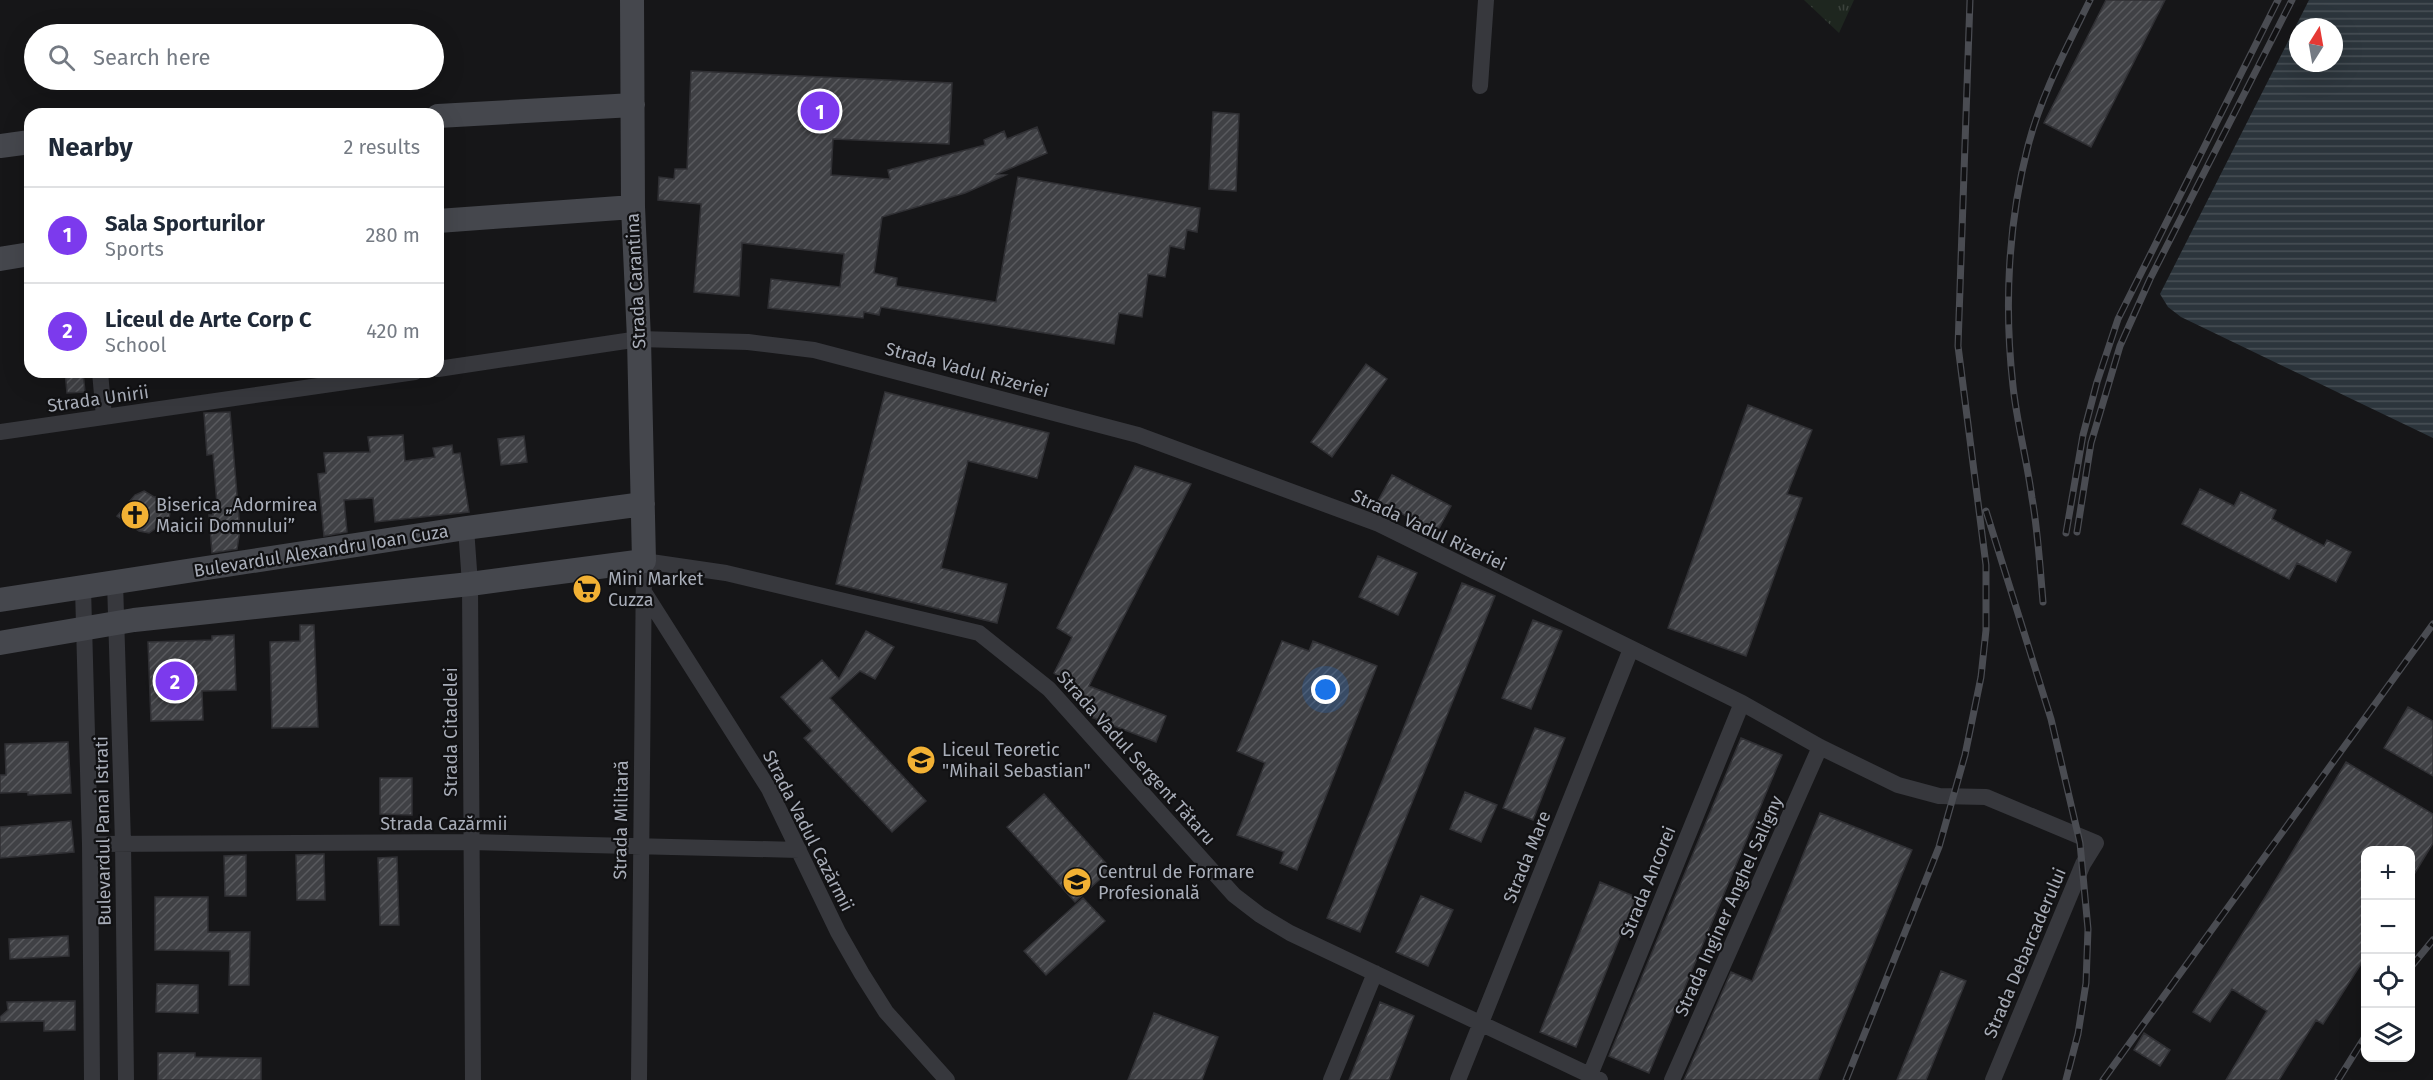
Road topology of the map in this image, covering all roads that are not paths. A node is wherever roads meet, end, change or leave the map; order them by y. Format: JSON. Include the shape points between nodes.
{"nodes":[{"id":1,"x":632,"y":0,"type":"edge"},
{"id":2,"x":1486,"y":0,"type":"edge"},
{"id":3,"x":1480,"y":86,"type":"dead end"},
{"id":4,"x":633,"y":105,"type":"junction"},
{"id":5,"x":444,"y":116,"type":"edge"},
{"id":6,"x":24,"y":143,"type":"edge"},
{"id":7,"x":0,"y":146,"type":"edge"},
{"id":8,"x":633,"y":207,"type":"junction"},
{"id":9,"x":444,"y":221,"type":"edge"},
{"id":10,"x":24,"y":255,"type":"edge"},
{"id":11,"x":0,"y":259,"type":"edge"},
{"id":12,"x":639,"y":339,"type":"junction"},
{"id":13,"x":444,"y":368,"type":"edge"},
{"id":14,"x":101,"y":378,"type":"edge"},
{"id":15,"x":374,"y":378,"type":"edge"},
{"id":16,"x":104,"y":417,"type":"junction"},
{"id":17,"x":0,"y":432,"type":"edge"},
{"id":18,"x":643,"y":504,"type":"junction"},
{"id":19,"x":466,"y":528,"type":"junction"},
{"id":20,"x":644,"y":561,"type":"junction"},
{"id":21,"x":115,"y":582,"type":"junction"},
{"id":22,"x":470,"y":584,"type":"junction"},
{"id":23,"x":83,"y":588,"type":"junction"},
{"id":24,"x":644,"y":592,"type":"junction"},
{"id":25,"x":0,"y":600,"type":"edge"},
{"id":26,"x":117,"y":623,"type":"junction"},
{"id":27,"x":85,"y":628,"type":"junction"},
{"id":28,"x":0,"y":643,"type":"edge"},
{"id":29,"x":1631,"y":649,"type":"junction"},
{"id":30,"x":1742,"y":703,"type":"junction"},
{"id":31,"x":1820,"y":747,"type":"junction"},
{"id":32,"x":470,"y":842,"type":"junction"},
{"id":33,"x":123,"y":843,"type":"junction"},
{"id":34,"x":2096,"y":843,"type":"joint"},
{"id":35,"x":90,"y":844,"type":"junction"},
{"id":36,"x":640,"y":845,"type":"junction"},
{"id":37,"x":799,"y":850,"type":"junction"},
{"id":38,"x":1375,"y":973,"type":"junction"},
{"id":39,"x":1481,"y":1023,"type":"junction"},
{"id":40,"x":1595,"y":1078,"type":"edge"},
{"id":41,"x":92,"y":1080,"type":"edge"},
{"id":42,"x":126,"y":1080,"type":"edge"},
{"id":43,"x":473,"y":1080,"type":"edge"},
{"id":44,"x":639,"y":1080,"type":"edge"},
{"id":45,"x":947,"y":1080,"type":"edge"},
{"id":46,"x":1331,"y":1080,"type":"edge"},
{"id":47,"x":1458,"y":1080,"type":"edge"},
{"id":48,"x":1672,"y":1080,"type":"edge"},
{"id":49,"x":1993,"y":1080,"type":"edge"}],
"edges":[{"from":1,"to":4,"type":"main road","name":"Strada Carantina"},
{"from":2,"to":3,"type":"street"},
{"from":4,"to":5,"type":"main road"},
{"from":4,"to":8,"type":"main road","name":"Strada Carantina"},
{"from":6,"to":7,"type":"main road"},
{"from":8,"to":9,"type":"main road"},
{"from":8,"to":12,"type":"main road","name":"Strada Carantina"},
{"from":10,"to":11,"type":"main road"},
{"from":12,"to":13,"type":"street"},
{"from":12,"to":18,"type":"main road","name":"Strada Carantina"},
{"from":12,"to":29,"type":"street","name":"Strada Vadul Rizeriei","via":[[748,342],[814,350],[1138,435],[1379,524]]},
{"from":14,"to":16,"type":"street"},
{"from":15,"to":16,"type":"street","name":"Strada Unirii"},
{"from":16,"to":17,"type":"street","name":"Strada Unirii"},
{"from":18,"to":19,"type":"main road","name":"Bulevardul Alexandru Ioan Cuza"},
{"from":18,"to":20,"type":"main road","name":"Strada Carantina"},
{"from":19,"to":21,"type":"main road","name":"Bulevardul Alexandru Ioan Cuza"},
{"from":19,"to":22,"type":"street","name":"Strada Citadelei"},
{"from":20,"to":22,"type":"main road"},
{"from":20,"to":24,"type":"street","name":"Strada Militară"},
{"from":20,"to":38,"type":"street","name":"Strada Vadul Sergent Tătaru","via":[[726,573],[979,633],[1049,689],[1234,895],[1290,933]]},
{"from":21,"to":23,"type":"main road","name":"Bulevardul Alexandru Ioan Cuza"},
{"from":21,"to":26,"type":"street","name":"Bulevardul Panai Istrati"},
{"from":22,"to":26,"type":"main road"},
{"from":22,"to":32,"type":"street","name":"Strada Citadelei"},
{"from":23,"to":25,"type":"main road","name":"Bulevardul Alexandru Ioan Cuza"},
{"from":23,"to":27,"type":"street","name":"Bulevardul Panai Istrati"},
{"from":24,"to":36,"type":"street","name":"Strada Militară"},
{"from":24,"to":37,"type":"street","name":"Strada Vadul Cazărmii","via":[[769,789]]},
{"from":26,"to":27,"type":"main road"},
{"from":26,"to":33,"type":"street","name":"Bulevardul Panai Istrati"},
{"from":27,"to":28,"type":"main road"},
{"from":27,"to":35,"type":"street","name":"Bulevardul Panai Istrati"},
{"from":29,"to":30,"type":"street","name":"Strada Vadul Rizeriei"},
{"from":29,"to":39,"type":"street","name":"Strada Mare"},
{"from":30,"to":31,"type":"street","name":"Strada Vadul Rizeriei"},
{"from":30,"to":40,"type":"street","name":"Strada Ancorei"},
{"from":31,"to":34,"type":"street","name":"Strada Vadul Rizeriei","via":[[1898,785],[1939,796],[1986,797]]},
{"from":31,"to":48,"type":"street","name":"Strada Inginer Anghel Saligny"},
{"from":32,"to":33,"type":"street","name":"Strada Cazărmii"},
{"from":32,"to":36,"type":"street","name":"Strada Cazărmii"},
{"from":32,"to":43,"type":"street","name":"Strada Citadelei"},
{"from":33,"to":35,"type":"street","name":"Strada Cazărmii"},
{"from":33,"to":42,"type":"street","name":"Bulevardul Panai Istrati"},
{"from":34,"to":49,"type":"street","name":"Strada Debarcaderului","via":[[2083,864]]},
{"from":35,"to":41,"type":"street","name":"Bulevardul Panai Istrati"},
{"from":36,"to":37,"type":"street","name":"Strada Cazărmii"},
{"from":36,"to":44,"type":"street","name":"Strada Militară"},
{"from":37,"to":45,"type":"street","name":"Strada Vadul Cazărmii","via":[[838,932],[886,1012]]},
{"from":38,"to":39,"type":"street","name":"Strada Vadul Sergent Tătaru"},
{"from":38,"to":46,"type":"street"},
{"from":39,"to":40,"type":"street","name":"Strada Vadul Sergent Tătaru"},
{"from":39,"to":47,"type":"street","name":"Strada Mare"}]}
